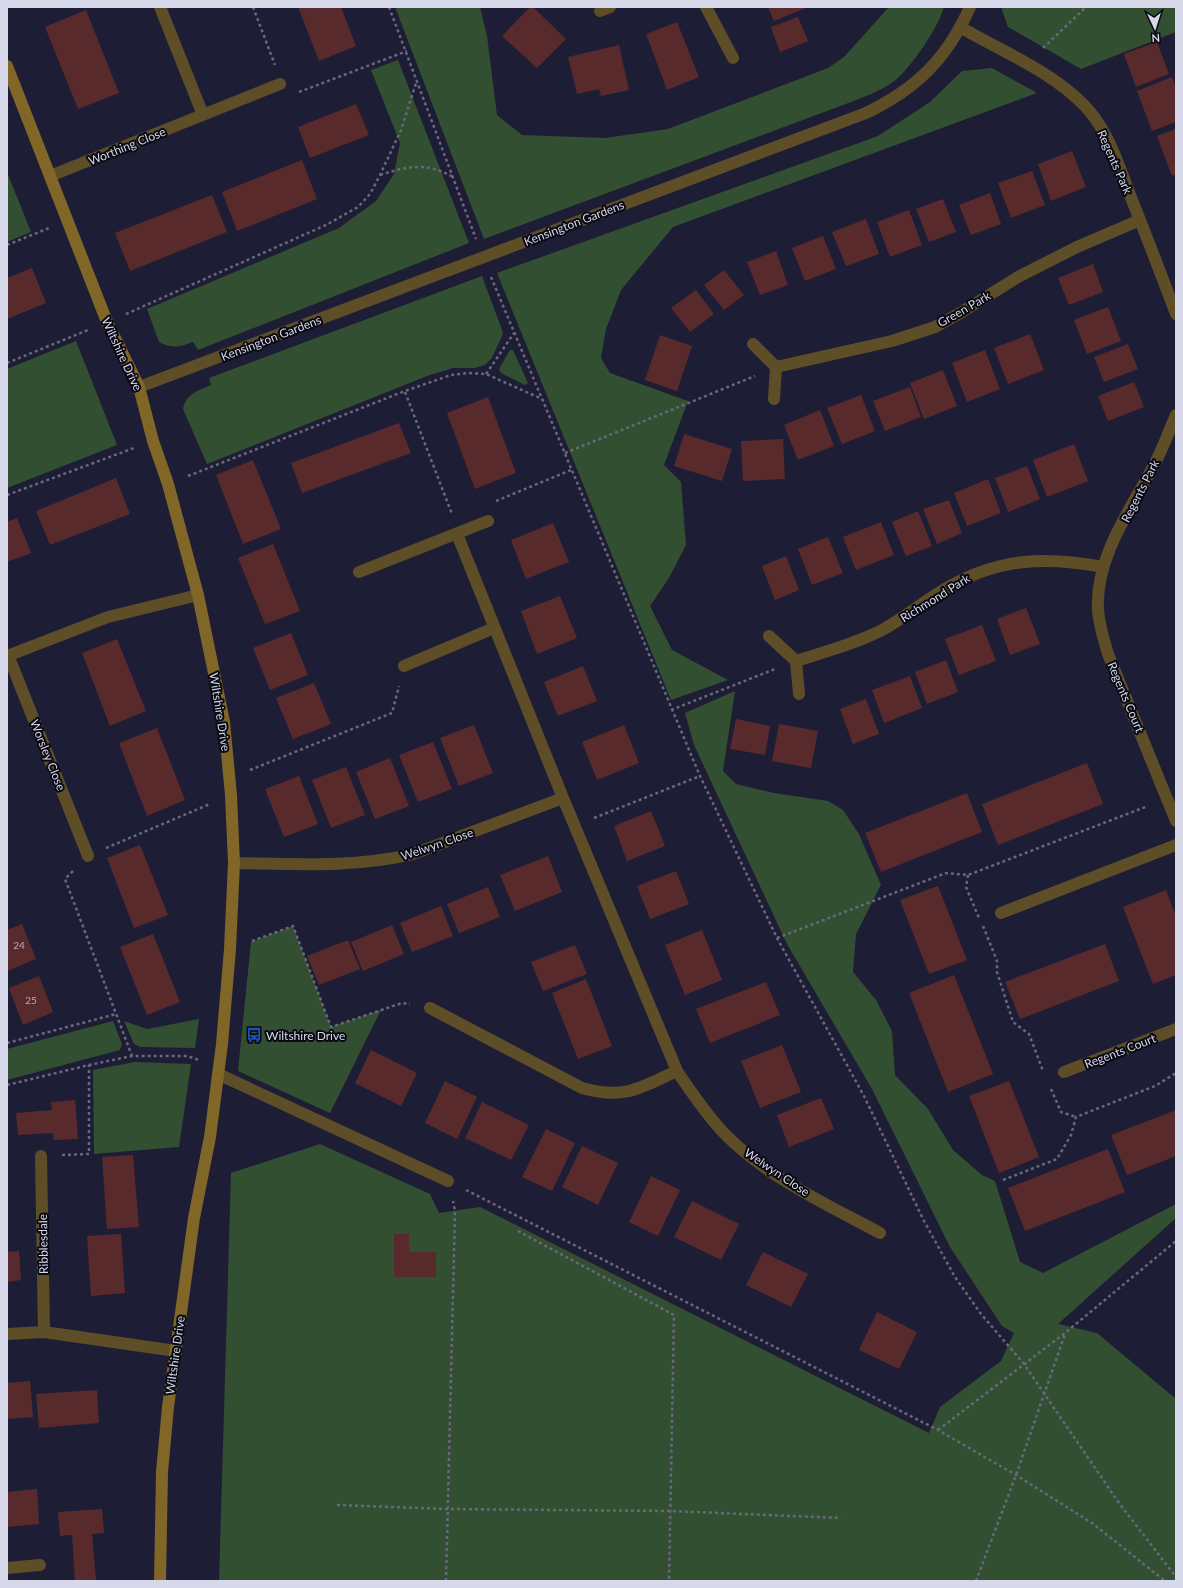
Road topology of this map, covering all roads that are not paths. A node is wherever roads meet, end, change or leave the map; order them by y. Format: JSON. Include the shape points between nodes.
{"nodes":[{"id":1,"x":160,"y":7,"type":"edge"},
{"id":2,"x":706,"y":7,"type":"edge"},
{"id":3,"x":970,"y":7,"type":"edge"},
{"id":4,"x":960,"y":27,"type":"junction"},
{"id":5,"x":733,"y":58,"type":"dead end"},
{"id":6,"x":7,"y":66,"type":"edge"},
{"id":7,"x":280,"y":84,"type":"road end"},
{"id":8,"x":203,"y":115,"type":"junction"},
{"id":9,"x":50,"y":176,"type":"junction"},
{"id":10,"x":1140,"y":220,"type":"junction"},
{"id":11,"x":1176,"y":314,"type":"edge"},
{"id":12,"x":753,"y":344,"type":"dead end"},
{"id":13,"x":776,"y":367,"type":"junction"},
{"id":14,"x":139,"y":387,"type":"junction"},
{"id":15,"x":774,"y":399,"type":"dead end"},
{"id":16,"x":1176,"y":415,"type":"edge"},
{"id":17,"x":488,"y":521,"type":"road end"},
{"id":18,"x":457,"y":534,"type":"junction"},
{"id":19,"x":1103,"y":567,"type":"junction"},
{"id":20,"x":359,"y":572,"type":"dead end"},
{"id":21,"x":198,"y":595,"type":"junction"},
{"id":22,"x":494,"y":628,"type":"junction"},
{"id":23,"x":769,"y":636,"type":"dead end"},
{"id":24,"x":8,"y":655,"type":"edge"},
{"id":25,"x":796,"y":661,"type":"junction"},
{"id":26,"x":404,"y":666,"type":"road end"},
{"id":27,"x":799,"y":694,"type":"dead end"},
{"id":28,"x":563,"y":798,"type":"junction"},
{"id":29,"x":1176,"y":821,"type":"edge"},
{"id":30,"x":1176,"y":845,"type":"edge"},
{"id":31,"x":88,"y":856,"type":"road end"},
{"id":32,"x":234,"y":863,"type":"junction"},
{"id":33,"x":1001,"y":913,"type":"dead end"},
{"id":34,"x":430,"y":1008,"type":"road end"},
{"id":35,"x":1176,"y":1029,"type":"edge"},
{"id":36,"x":677,"y":1072,"type":"junction"},
{"id":37,"x":1064,"y":1072,"type":"dead end"},
{"id":38,"x":218,"y":1074,"type":"junction"},
{"id":39,"x":41,"y":1156,"type":"road end"},
{"id":40,"x":448,"y":1181,"type":"road end"},
{"id":41,"x":880,"y":1233,"type":"dead end"},
{"id":42,"x":44,"y":1332,"type":"junction"},
{"id":43,"x":7,"y":1334,"type":"edge"},
{"id":44,"x":176,"y":1351,"type":"junction"},
{"id":45,"x":40,"y":1565,"type":"dead end"},
{"id":46,"x":7,"y":1568,"type":"edge"},
{"id":47,"x":160,"y":1581,"type":"edge"}],
"edges":[{"from":1,"to":8,"type":"street"},
{"from":2,"to":5,"type":"street"},
{"from":3,"to":4,"type":"street","name":"Kensington Gardens"},
{"from":4,"to":10,"type":"street","name":"Regents Park","via":[[1027,64],[1069,92],[1094,117],[1114,152]]},
{"from":4,"to":14,"type":"street","name":"Kensington Gardens","via":[[948,48],[920,80],[887,103],[866,113]]},
{"from":6,"to":9,"type":"street","name":"Wiltshire Drive"},
{"from":7,"to":8,"type":"street","name":"Worthing Close"},
{"from":8,"to":9,"type":"street","name":"Worthing Close"},
{"from":9,"to":14,"type":"street","name":"Wiltshire Drive","via":[[107,322]]},
{"from":10,"to":11,"type":"street","name":"Regents Park"},
{"from":10,"to":13,"type":"street","name":"Green Park","via":[[1038,266],[962,312],[915,335]]},
{"from":12,"to":13,"type":"street"},
{"from":13,"to":15,"type":"street"},
{"from":14,"to":21,"type":"street","name":"Wiltshire Drive"},
{"from":16,"to":19,"type":"street","name":"Regents Park"},
{"from":17,"to":18,"type":"street"},
{"from":18,"to":20,"type":"street"},
{"from":18,"to":22,"type":"street","name":"Welwyn Close"},
{"from":19,"to":25,"type":"street","name":"Richmond Park","via":[[1071,561],[1035,561],[986,569],[944,589],[881,630]]},
{"from":19,"to":29,"type":"street","name":"Regents Court","via":[[1098,609],[1101,631]]},
{"from":21,"to":24,"type":"street","name":"Worsley Close","via":[[108,617]]},
{"from":21,"to":32,"type":"street","name":"Wiltshire Drive","via":[[224,722]]},
{"from":22,"to":26,"type":"street"},
{"from":22,"to":28,"type":"street","name":"Welwyn Close"},
{"from":23,"to":25,"type":"street"},
{"from":24,"to":31,"type":"street","name":"Worsley Close"},
{"from":25,"to":27,"type":"street"},
{"from":28,"to":32,"type":"street","name":"Welwyn Close","via":[[413,854],[390,859],[343,864]]},
{"from":28,"to":36,"type":"street","name":"Welwyn Close"},
{"from":30,"to":33,"type":"street"},
{"from":32,"to":38,"type":"street","name":"Wiltshire Drive","via":[[230,949]]},
{"from":34,"to":36,"type":"street","via":[[582,1088],[600,1093],[617,1094],[635,1090]]},
{"from":35,"to":37,"type":"street","name":"Regents Court"},
{"from":36,"to":41,"type":"street","name":"Welwyn Close","via":[[722,1131],[750,1156],[781,1177]]},
{"from":38,"to":40,"type":"street"},
{"from":38,"to":44,"type":"street","name":"Wiltshire Drive","via":[[210,1137],[194,1218]]},
{"from":39,"to":42,"type":"street","name":"Ribblesdale"},
{"from":42,"to":43,"type":"street"},
{"from":42,"to":44,"type":"street"},
{"from":44,"to":47,"type":"street","name":"Wiltshire Drive","via":[[162,1472]]},
{"from":45,"to":46,"type":"street"}]}
